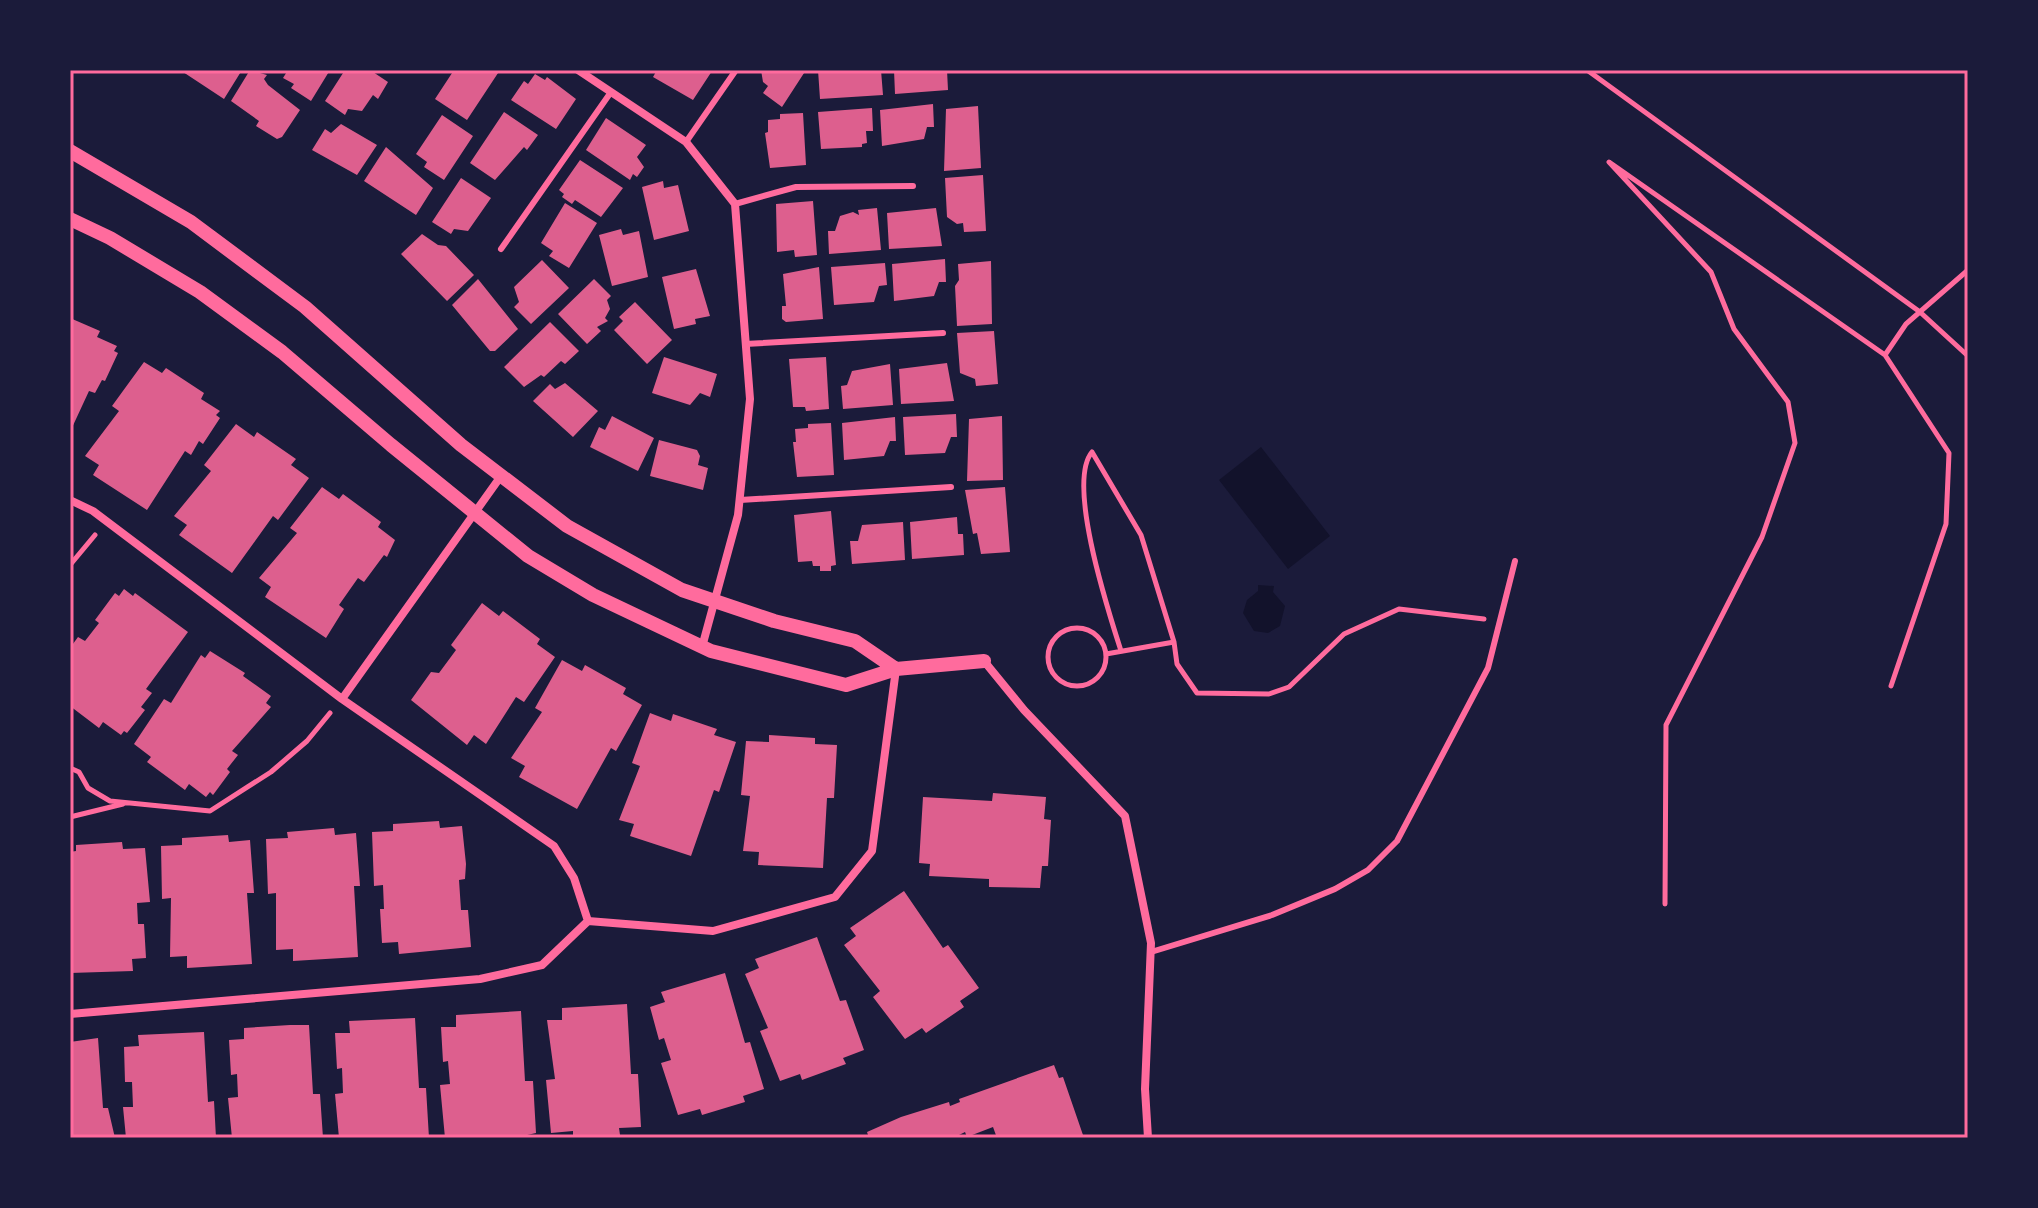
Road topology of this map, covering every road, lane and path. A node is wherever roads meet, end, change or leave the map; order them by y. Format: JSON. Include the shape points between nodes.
{"nodes":[{"id":1,"x":578,"y":70,"type":"edge"},
{"id":2,"x":736,"y":70,"type":"edge"},
{"id":3,"x":1587,"y":70,"type":"edge"},
{"id":4,"x":611,"y":92,"type":"junction"},
{"id":5,"x":686,"y":142,"type":"junction"},
{"id":6,"x":70,"y":151,"type":"edge"},
{"id":7,"x":913,"y":186,"type":"dead end"},
{"id":8,"x":735,"y":204,"type":"junction"},
{"id":9,"x":70,"y":219,"type":"edge"},
{"id":10,"x":501,"y":249,"type":"dead end"},
{"id":11,"x":1968,"y":270,"type":"edge"},
{"id":12,"x":1920,"y":312,"type":"junction"},
{"id":13,"x":943,"y":333,"type":"dead end"},
{"id":14,"x":745,"y":344,"type":"junction"},
{"id":15,"x":1885,"y":355,"type":"junction"},
{"id":16,"x":1968,"y":356,"type":"edge"},
{"id":17,"x":501,"y":476,"type":"junction"},
{"id":18,"x":951,"y":487,"type":"dead end"},
{"id":19,"x":70,"y":500,"type":"edge"},
{"id":20,"x":740,"y":500,"type":"junction"},
{"id":21,"x":475,"y":512,"type":"junction"},
{"id":22,"x":107,"y":522,"type":"junction"},
{"id":23,"x":1515,"y":561,"type":"dead end"},
{"id":24,"x":70,"y":565,"type":"edge"},
{"id":25,"x":715,"y":601,"type":"junction"},
{"id":26,"x":1500,"y":621,"type":"junction"},
{"id":27,"x":1174,"y":642,"type":"junction"},
{"id":28,"x":702,"y":647,"type":"junction"},
{"id":29,"x":1122,"y":651,"type":"junction"},
{"id":30,"x":1106,"y":654,"type":"junction"},
{"id":31,"x":984,"y":661,"type":"joint"},
{"id":32,"x":896,"y":669,"type":"junction"},
{"id":33,"x":1891,"y":686,"type":"dead end"},
{"id":34,"x":342,"y":699,"type":"junction"},
{"id":35,"x":70,"y":768,"type":"edge"},
{"id":36,"x":128,"y":803,"type":"junction"},
{"id":37,"x":70,"y":817,"type":"edge"},
{"id":38,"x":1665,"y":904,"type":"dead end"},
{"id":39,"x":588,"y":921,"type":"junction"},
{"id":40,"x":1151,"y":952,"type":"junction"},
{"id":41,"x":70,"y":1014,"type":"edge"},
{"id":42,"x":1148,"y":1138,"type":"edge"}],
"edges":[{"from":1,"to":4,"type":"street"},
{"from":2,"to":5,"type":"lane"},
{"from":3,"to":12,"type":"path"},
{"from":4,"to":5,"type":"street"},
{"from":4,"to":10,"type":"lane"},
{"from":5,"to":8,"type":"street"},
{"from":6,"to":17,"type":"street","via":[[191,222],[305,307]]},
{"from":7,"to":8,"type":"lane","via":[[796,187]]},
{"from":8,"to":14,"type":"street"},
{"from":9,"to":21,"type":"street","via":[[200,292],[282,352]]},
{"from":11,"to":12,"type":"path"},
{"from":12,"to":15,"type":"path"},
{"from":12,"to":16,"type":"path"},
{"from":13,"to":14,"type":"lane"},
{"from":14,"to":20,"type":"street","via":[[750,399]]},
{"from":15,"to":33,"type":"path","via":[[1949,453],[1946,524]]},
{"from":15,"to":38,"type":"path","via":[[1609,162],[1711,272],[1734,329],[1788,402],[1795,443],[1762,537],[1666,725]]},
{"from":17,"to":21,"type":"street"},
{"from":17,"to":25,"type":"street","via":[[567,526],[682,590]]},
{"from":18,"to":20,"type":"lane"},
{"from":19,"to":22,"type":"street"},
{"from":20,"to":25,"type":"street"},
{"from":21,"to":28,"type":"street","via":[[528,556],[593,595]]},
{"from":21,"to":34,"type":"street"},
{"from":22,"to":24,"type":"path"},
{"from":22,"to":34,"type":"street"},
{"from":23,"to":26,"type":"lane"},
{"from":25,"to":28,"type":"street"},
{"from":25,"to":32,"type":"street","via":[[855,641]]},
{"from":26,"to":27,"type":"path","via":[[1399,609],[1344,634],[1289,687],[1269,694],[1197,693],[1177,664]]},
{"from":26,"to":40,"type":"lane","via":[[1488,668],[1418,807],[1397,841],[1368,870],[1272,915]]},
{"from":27,"to":29,"type":"path"},
{"from":27,"to":29,"type":"path","via":[[1141,535],[1092,452],[1084,475],[1088,516],[1098,580]]},
{"from":28,"to":32,"type":"street","via":[[846,685]]},
{"from":29,"to":30,"type":"path"},
{"from":30,"to":30,"type":"path","via":[[1100,637],[1074,627],[1051,641],[1047,661],[1065,684],[1085,685],[1101,674]]},
{"from":31,"to":32,"type":"street"},
{"from":31,"to":40,"type":"street","via":[[1125,816]]},
{"from":32,"to":39,"type":"street","via":[[872,851],[835,897],[713,931]]},
{"from":34,"to":36,"type":"path","via":[[271,772],[210,811]]},
{"from":34,"to":39,"type":"street","via":[[554,846],[574,878]]},
{"from":35,"to":36,"type":"path","via":[[79,772],[88,788],[110,801]]},
{"from":36,"to":37,"type":"path"},
{"from":39,"to":41,"type":"street","via":[[542,965],[480,979]]},
{"from":40,"to":42,"type":"street"}]}
